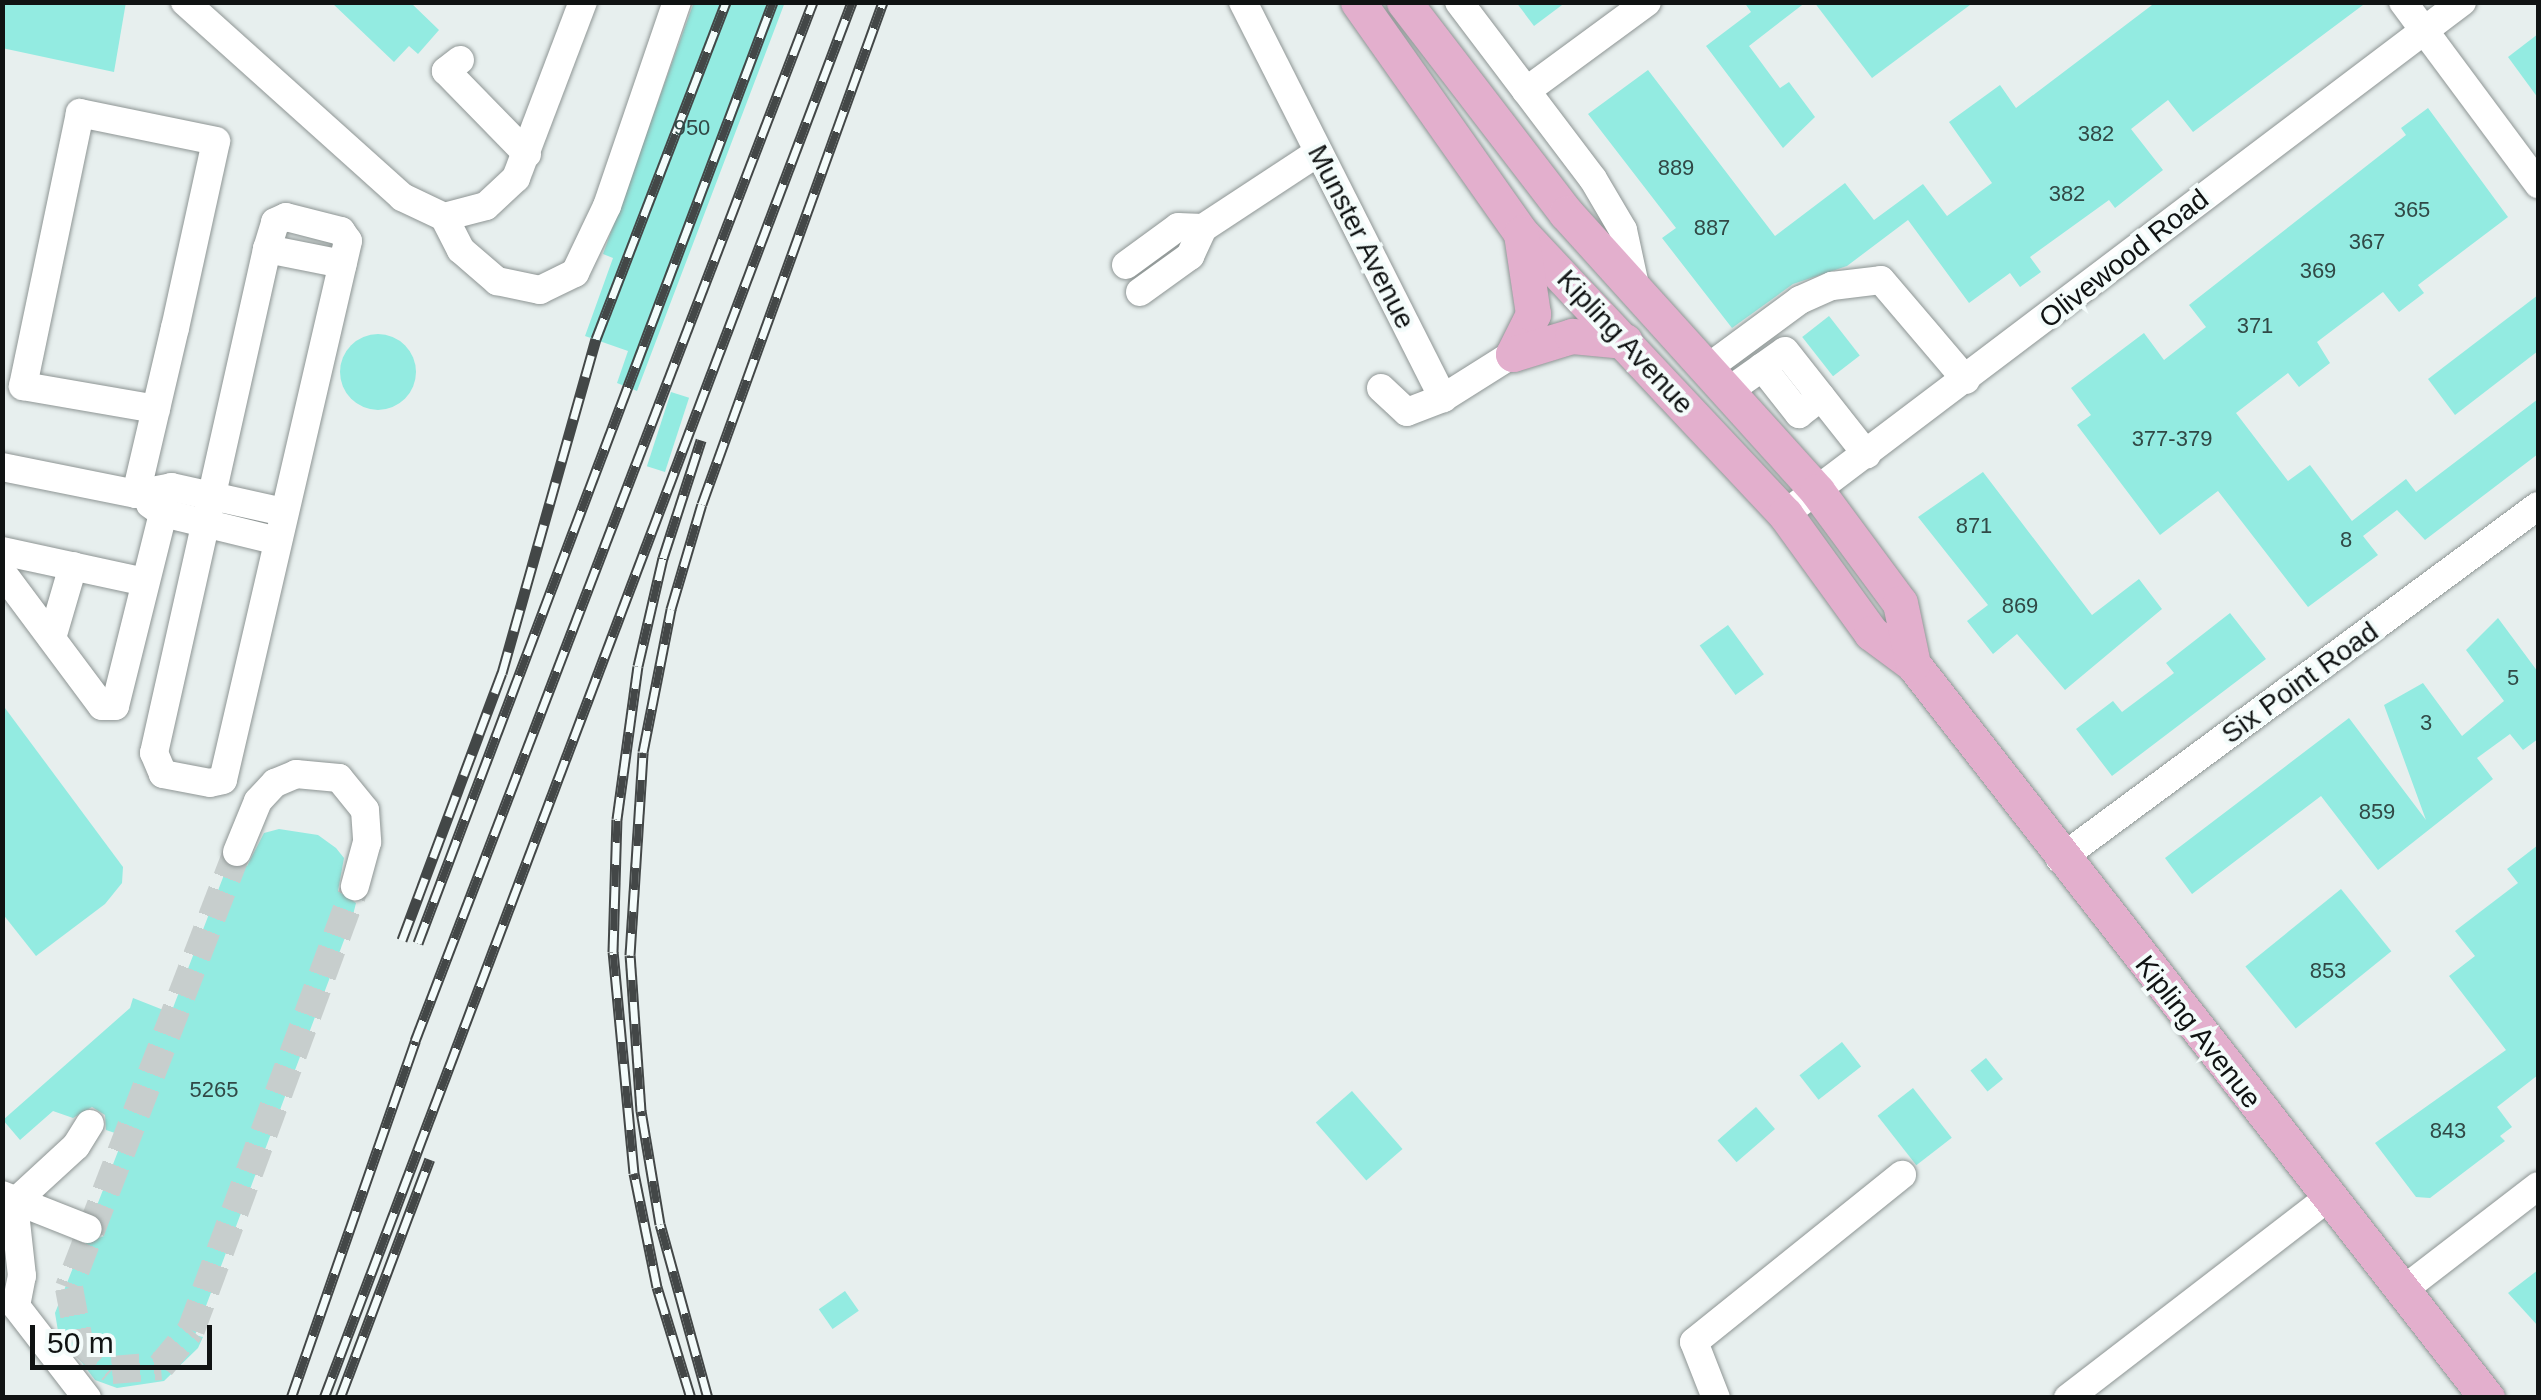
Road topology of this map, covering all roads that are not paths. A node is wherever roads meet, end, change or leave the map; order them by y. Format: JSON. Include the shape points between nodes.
{"nodes":[{"id":1,"x":185,"y":2,"type":"edge"},
{"id":2,"x":583,"y":2,"type":"edge"},
{"id":3,"x":677,"y":2,"type":"edge"},
{"id":4,"x":1243,"y":2,"type":"edge"},
{"id":5,"x":1358,"y":2,"type":"edge"},
{"id":6,"x":1404,"y":2,"type":"edge"},
{"id":7,"x":1459,"y":2,"type":"edge"},
{"id":8,"x":1647,"y":2,"type":"edge"},
{"id":9,"x":2403,"y":2,"type":"edge"},
{"id":10,"x":2462,"y":2,"type":"edge"},
{"id":11,"x":2424,"y":30,"type":"junction"},
{"id":12,"x":460,"y":60,"type":"dead end"},
{"id":13,"x":1526,"y":91,"type":"junction"},
{"id":14,"x":527,"y":154,"type":"junction"},
{"id":15,"x":1317,"y":154,"type":"junction"},
{"id":16,"x":2538,"y":184,"type":"edge"},
{"id":17,"x":444,"y":216,"type":"junction"},
{"id":18,"x":1203,"y":228,"type":"junction"},
{"id":19,"x":1521,"y":233,"type":"junction"},
{"id":20,"x":1126,"y":265,"type":"dead end"},
{"id":21,"x":1634,"y":281,"type":"junction"},
{"id":22,"x":1140,"y":292,"type":"dead end"},
{"id":23,"x":1624,"y":341,"type":"junction"},
{"id":24,"x":1513,"y":354,"type":"junction"},
{"id":25,"x":1719,"y":379,"type":"junction"},
{"id":26,"x":1966,"y":380,"type":"junction"},
{"id":27,"x":1381,"y":388,"type":"dead end"},
{"id":28,"x":1444,"y":398,"type":"junction"},
{"id":29,"x":1810,"y":406,"type":"junction"},
{"id":30,"x":156,"y":409,"type":"junction"},
{"id":31,"x":1770,"y":437,"type":"junction"},
{"id":32,"x":1867,"y":455,"type":"junction"},
{"id":33,"x":3,"y":470,"type":"edge"},
{"id":34,"x":1817,"y":491,"type":"junction"},
{"id":35,"x":136,"y":494,"type":"junction"},
{"id":36,"x":2538,"y":506,"type":"edge"},
{"id":37,"x":210,"y":510,"type":"junction"},
{"id":38,"x":284,"y":512,"type":"junction"},
{"id":39,"x":163,"y":513,"type":"junction"},
{"id":40,"x":1785,"y":514,"type":"junction"},
{"id":41,"x":278,"y":541,"type":"junction"},
{"id":42,"x":2,"y":551,"type":"edge"},
{"id":43,"x":74,"y":566,"type":"junction"},
{"id":44,"x":2,"y":572,"type":"edge"},
{"id":45,"x":146,"y":582,"type":"junction"},
{"id":46,"x":52,"y":638,"type":"junction"},
{"id":47,"x":1913,"y":664,"type":"junction"},
{"id":48,"x":237,"y":852,"type":"tunnel mouth"},
{"id":49,"x":2060,"y":859,"type":"junction"},
{"id":50,"x":356,"y":886,"type":"tunnel mouth"},
{"id":51,"x":90,"y":1124,"type":"dead end"},
{"id":52,"x":1902,"y":1175,"type":"dead end"},
{"id":53,"x":2538,"y":1186,"type":"edge"},
{"id":54,"x":2329,"y":1198,"type":"junction"},
{"id":55,"x":8,"y":1199,"type":"edge"},
{"id":56,"x":88,"y":1229,"type":"dead end"},
{"id":57,"x":2402,"y":1290,"type":"junction"},
{"id":58,"x":87,"y":1398,"type":"edge"},
{"id":59,"x":1716,"y":1398,"type":"edge"},
{"id":60,"x":2068,"y":1398,"type":"edge"},
{"id":61,"x":2487,"y":1398,"type":"edge"}],
"edges":[{"from":1,"to":17,"type":"street","via":[[402,197]]},
{"from":2,"to":14,"type":"street"},
{"from":3,"to":17,"type":"street","via":[[608,206],[575,273],[540,290],[497,280],[460,250]]},
{"from":4,"to":15,"type":"street","name":"Munster Avenue"},
{"from":5,"to":19,"type":"main road","name":"Kipling Avenue"},
{"from":6,"to":21,"type":"main road","name":"Kipling Avenue","via":[[1566,213]]},
{"from":7,"to":13,"type":"street","name":"Kipling Avenue"},
{"from":8,"to":13,"type":"street"},
{"from":9,"to":11,"type":"street"},
{"from":10,"to":11,"type":"street","name":"Olivewood Road"},
{"from":11,"to":16,"type":"street"},
{"from":11,"to":26,"type":"street","name":"Olivewood Road"},
{"from":12,"to":14,"type":"street","via":[[446,72]]},
{"from":13,"to":21,"type":"street","name":"Kipling Avenue","via":[[1617,219]]},
{"from":14,"to":17,"type":"street","via":[[499,197],[466,214]]},
{"from":15,"to":18,"type":"street"},
{"from":15,"to":28,"type":"street","name":"Munster Avenue"},
{"from":18,"to":20,"type":"street","via":[[1178,227]]},
{"from":18,"to":22,"type":"street","via":[[1190,256]]},
{"from":19,"to":23,"type":"main road","name":"Kipling Avenue"},
{"from":19,"to":24,"type":"main road","via":[[1533,304]]},
{"from":21,"to":25,"type":"main road","name":"Kipling Avenue"},
{"from":23,"to":24,"type":"main road","via":[[1572,336]]},
{"from":23,"to":40,"type":"main road","name":"Kipling Avenue"},
{"from":24,"to":28,"type":"street"},
{"from":25,"to":26,"type":"street","via":[[1800,300],[1832,286],[1881,280]]},
{"from":25,"to":29,"type":"street","via":[[1762,367],[1785,351]]},
{"from":25,"to":31,"type":"main road","name":"Kipling Avenue"},
{"from":26,"to":32,"type":"street","name":"Olivewood Road"},
{"from":27,"to":28,"type":"street","via":[[1406,412]]},
{"from":29,"to":31,"type":"street"},
{"from":29,"to":32,"type":"street"},
{"from":30,"to":30,"type":"street","via":[[216,141],[80,114],[24,386]]},
{"from":30,"to":35,"type":"street"},
{"from":31,"to":34,"type":"main road","name":"Kipling Avenue"},
{"from":32,"to":34,"type":"street","name":"Olivewood Road"},
{"from":33,"to":35,"type":"street"},
{"from":34,"to":40,"type":"street","name":"Olivewood Road"},
{"from":34,"to":47,"type":"main road","name":"Kipling Avenue","via":[[1900,603]]},
{"from":35,"to":37,"type":"street","via":[[171,487]]},
{"from":35,"to":39,"type":"street"},
{"from":36,"to":49,"type":"street","name":"Six Point Road"},
{"from":37,"to":38,"type":"street"},
{"from":37,"to":38,"type":"street","via":[[274,222],[286,218],[341,231],[348,240]]},
{"from":37,"to":39,"type":"street"},
{"from":37,"to":41,"type":"street"},
{"from":37,"to":41,"type":"street","via":[[154,753],[163,774],[222,780]]},
{"from":38,"to":41,"type":"street"},
{"from":39,"to":45,"type":"street"},
{"from":40,"to":47,"type":"main road","name":"Kipling Avenue","via":[[1871,633]]},
{"from":42,"to":43,"type":"street"},
{"from":43,"to":45,"type":"street"},
{"from":43,"to":46,"type":"street"},
{"from":44,"to":46,"type":"street"},
{"from":45,"to":46,"type":"street","via":[[115,706],[102,706]]},
{"from":47,"to":49,"type":"main road","name":"Kipling Avenue"},
{"from":48,"to":50,"type":"street","via":[[258,801],[275,783],[296,774],[328,775],[355,792],[365,810],[367,842]]},
{"from":49,"to":54,"type":"main road","name":"Kipling Avenue"},
{"from":51,"to":55,"type":"street","via":[[76,1146]]},
{"from":52,"to":59,"type":"street","via":[[1694,1342]]},
{"from":53,"to":57,"type":"street"},
{"from":54,"to":57,"type":"main road","name":"Kipling Avenue"},
{"from":54,"to":60,"type":"street"},
{"from":55,"to":56,"type":"street"},
{"from":55,"to":58,"type":"street","via":[[22,1276],[16,1306]]},
{"from":57,"to":61,"type":"main road","name":"Kipling Avenue"}]}
